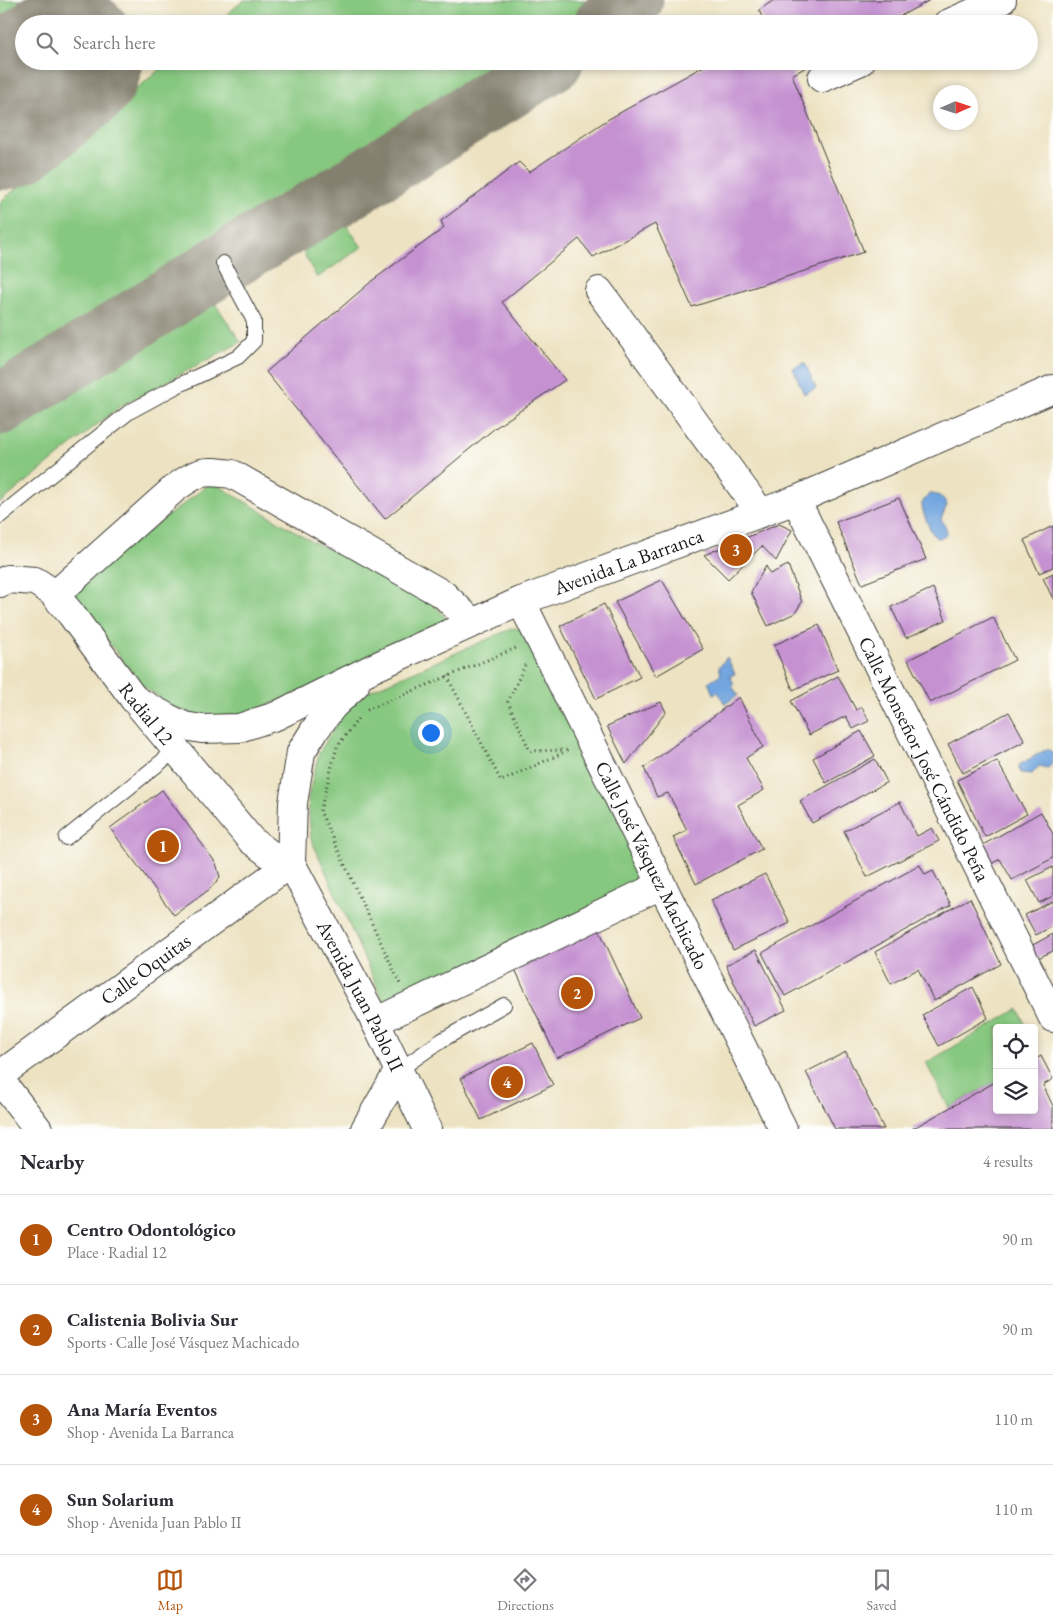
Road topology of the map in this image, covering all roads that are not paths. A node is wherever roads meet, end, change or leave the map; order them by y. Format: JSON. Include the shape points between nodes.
{"nodes":[{"id":1,"x":1002,"y":0,"type":"edge"},
{"id":2,"x":968,"y":15,"type":"edge"},
{"id":3,"x":840,"y":70,"type":"edge"},
{"id":4,"x":822,"y":78,"type":"dead end"},
{"id":5,"x":223,"y":263,"type":"dead end"},
{"id":6,"x":599,"y":291,"type":"dead end"},
{"id":7,"x":1053,"y":389,"type":"edge"},
{"id":8,"x":796,"y":500,"type":"junction"},
{"id":9,"x":760,"y":513,"type":"junction"},
{"id":10,"x":0,"y":516,"type":"edge"},
{"id":11,"x":0,"y":583,"type":"edge"},
{"id":12,"x":55,"y":596,"type":"junction"},
{"id":13,"x":520,"y":601,"type":"junction"},
{"id":14,"x":473,"y":623,"type":"junction"},
{"id":15,"x":373,"y":668,"type":"junction"},
{"id":16,"x":134,"y":699,"type":"junction"},
{"id":17,"x":176,"y":750,"type":"junction"},
{"id":18,"x":66,"y":838,"type":"dead end"},
{"id":19,"x":291,"y":863,"type":"junction"},
{"id":20,"x":661,"y":884,"type":"junction"},
{"id":21,"x":504,"y":1005,"type":"dead end"},
{"id":22,"x":1053,"y":1018,"type":"edge"},
{"id":23,"x":375,"y":1022,"type":"junction"},
{"id":24,"x":399,"y":1070,"type":"junction"},
{"id":25,"x":0,"y":1075,"type":"edge"},
{"id":26,"x":0,"y":1080,"type":"edge"},
{"id":27,"x":38,"y":1129,"type":"edge"},
{"id":28,"x":365,"y":1129,"type":"edge"},
{"id":29,"x":427,"y":1129,"type":"edge"},
{"id":30,"x":783,"y":1129,"type":"edge"}],
"edges":[{"from":1,"to":2,"type":"street"},
{"from":3,"to":4,"type":"street"},
{"from":5,"to":10,"type":"lane","via":[[254,321],[254,341],[238,357],[129,412]]},
{"from":6,"to":9,"type":"street"},
{"from":7,"to":8,"type":"street","name":"Avenida La Barranca"},
{"from":8,"to":9,"type":"street","name":"Avenida La Barranca"},
{"from":8,"to":22,"type":"street","name":"Calle Monseñor José Cándido Peña"},
{"from":9,"to":13,"type":"street","name":"Avenida La Barranca"},
{"from":11,"to":12,"type":"street","name":"Radial 12","via":[[8,579],[35,581]]},
{"from":12,"to":14,"type":"street","via":[[175,488],[194,475],[210,471],[232,474],[444,595]]},
{"from":12,"to":16,"type":"street","name":"Radial 12"},
{"from":13,"to":14,"type":"street","name":"Avenida La Barranca"},
{"from":13,"to":20,"type":"street","name":"Calle José Vásquez Machicado"},
{"from":14,"to":15,"type":"street","name":"Avenida La Barranca"},
{"from":15,"to":16,"type":"street","name":"Avenida La Barranca","via":[[276,716],[240,728],[184,726]]},
{"from":15,"to":19,"type":"street","name":"Avenida La Barranca","via":[[332,707],[302,752],[292,803]]},
{"from":16,"to":17,"type":"street","name":"Radial 12"},
{"from":17,"to":18,"type":"lane"},
{"from":17,"to":19,"type":"street","name":"Radial 12","via":[[251,840],[271,855]]},
{"from":19,"to":23,"type":"street","name":"Avenida Juan Pablo II"},
{"from":19,"to":25,"type":"street","name":"Calle Oquitas"},
{"from":20,"to":23,"type":"street"},
{"from":20,"to":30,"type":"street","name":"Calle José Vásquez Machicado"},
{"from":21,"to":24,"type":"lane","via":[[442,1040]]},
{"from":23,"to":24,"type":"street","name":"Avenida Juan Pablo II"},
{"from":24,"to":28,"type":"street"},
{"from":24,"to":29,"type":"street","name":"Avenida Juan Pablo II"},
{"from":26,"to":27,"type":"street"}]}
